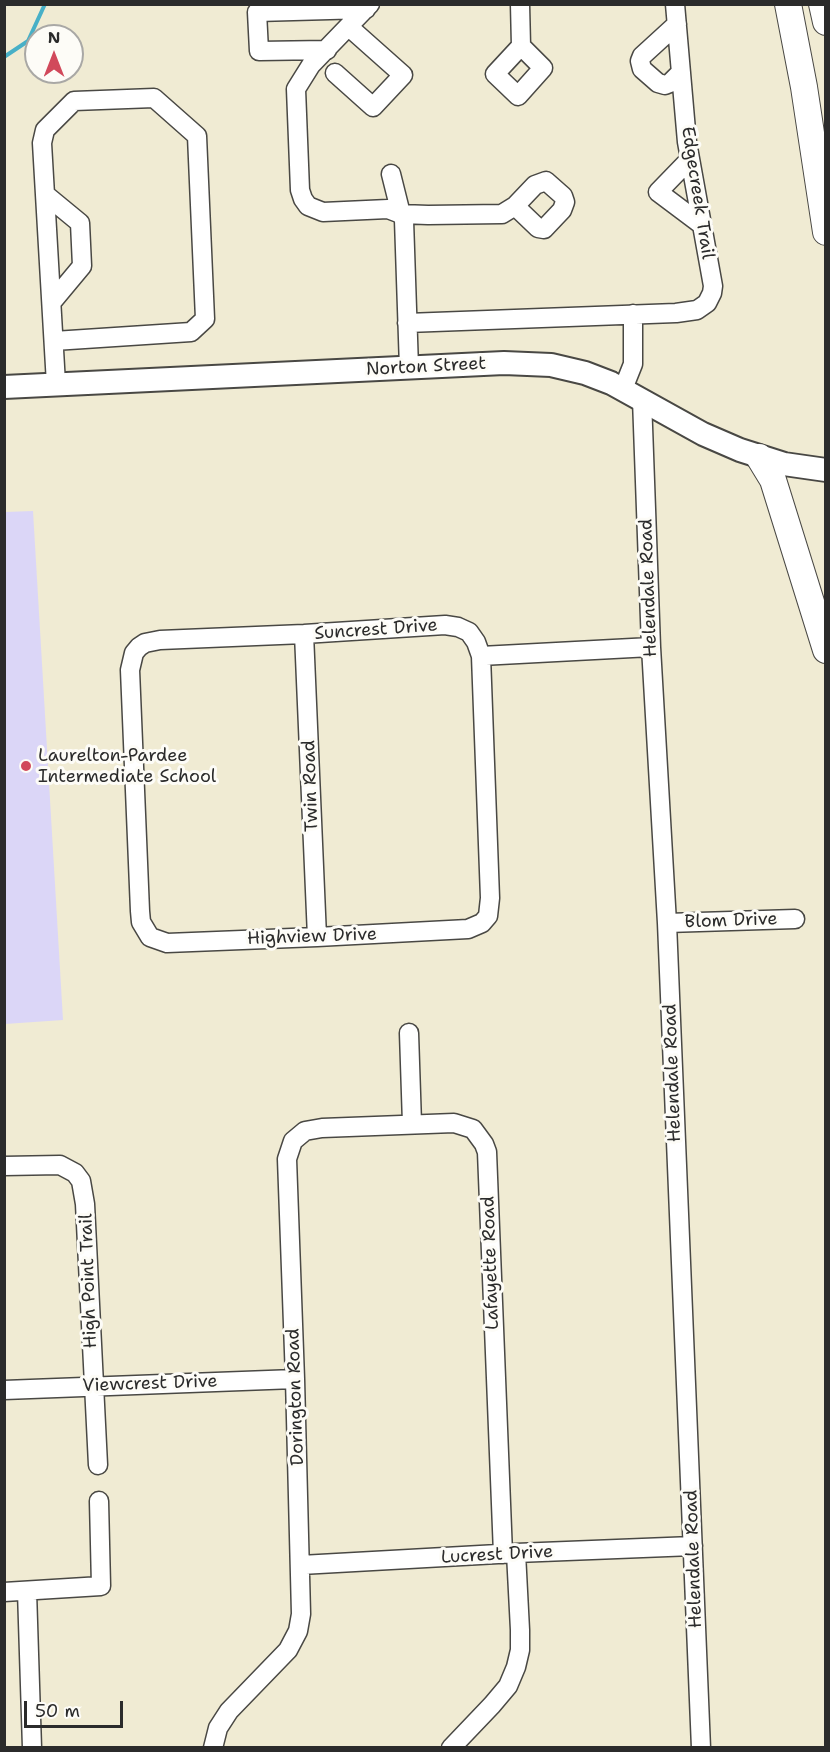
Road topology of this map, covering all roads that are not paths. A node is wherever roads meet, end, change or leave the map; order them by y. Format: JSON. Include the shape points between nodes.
{"nodes":[{"id":1,"x":520,"y":4,"type":"edge"},
{"id":2,"x":675,"y":4,"type":"edge"},
{"id":3,"x":788,"y":4,"type":"edge"},
{"id":4,"x":822,"y":4,"type":"edge"},
{"id":5,"x":368,"y":7,"type":"edge"},
{"id":6,"x":825,"y":22,"type":"edge"},
{"id":7,"x":677,"y":24,"type":"junction"},
{"id":8,"x":349,"y":27,"type":"junction"},
{"id":9,"x":521,"y":46,"type":"dead end"},
{"id":10,"x":327,"y":50,"type":"junction"},
{"id":11,"x":681,"y":72,"type":"junction"},
{"id":12,"x":334,"y":73,"type":"dead end"},
{"id":13,"x":690,"y":159,"type":"junction"},
{"id":14,"x":391,"y":174,"type":"dead end"},
{"id":15,"x":46,"y":195,"type":"junction"},
{"id":16,"x":515,"y":206,"type":"dead end"},
{"id":17,"x":401,"y":214,"type":"junction"},
{"id":18,"x":702,"y":225,"type":"junction"},
{"id":19,"x":825,"y":232,"type":"edge"},
{"id":20,"x":52,"y":302,"type":"junction"},
{"id":21,"x":633,"y":314,"type":"junction"},
{"id":22,"x":407,"y":322,"type":"junction"},
{"id":23,"x":54,"y":341,"type":"junction"},
{"id":24,"x":409,"y":368,"type":"junction"},
{"id":25,"x":56,"y":384,"type":"junction"},
{"id":26,"x":4,"y":387,"type":"edge"},
{"id":27,"x":632,"y":394,"type":"junction"},
{"id":28,"x":759,"y":457,"type":"junction"},
{"id":29,"x":825,"y":470,"type":"edge"},
{"id":30,"x":304,"y":634,"type":"junction"},
{"id":31,"x":651,"y":647,"type":"junction"},
{"id":32,"x":825,"y":650,"type":"edge"},
{"id":33,"x":481,"y":656,"type":"junction"},
{"id":34,"x":131,"y":662,"type":"joint"},
{"id":35,"x":795,"y":919,"type":"dead end"},
{"id":36,"x":667,"y":923,"type":"junction"},
{"id":37,"x":317,"y":937,"type":"junction"},
{"id":38,"x":409,"y":1033,"type":"dead end"},
{"id":39,"x":412,"y":1124,"type":"junction"},
{"id":40,"x":4,"y":1166,"type":"edge"},
{"id":41,"x":295,"y":1379,"type":"junction"},
{"id":42,"x":93,"y":1386,"type":"junction"},
{"id":43,"x":4,"y":1390,"type":"edge"},
{"id":44,"x":98,"y":1465,"type":"dead end"},
{"id":45,"x":99,"y":1501,"type":"dead end"},
{"id":46,"x":693,"y":1546,"type":"junction"},
{"id":47,"x":509,"y":1554,"type":"junction"},
{"id":48,"x":301,"y":1565,"type":"junction"},
{"id":49,"x":27,"y":1591,"type":"junction"},
{"id":50,"x":4,"y":1592,"type":"edge"},
{"id":51,"x":32,"y":1748,"type":"edge"},
{"id":52,"x":213,"y":1748,"type":"edge"},
{"id":53,"x":451,"y":1748,"type":"edge"},
{"id":54,"x":701,"y":1748,"type":"edge"}],
"edges":[{"from":1,"to":9,"type":"street"},
{"from":2,"to":7,"type":"street","name":"Edgecreek Trail"},
{"from":3,"to":19,"type":"highway"},
{"from":4,"to":6,"type":"highway"},
{"from":5,"to":8,"type":"street"},
{"from":5,"to":10,"type":"street","via":[[257,12],[259,51]]},
{"from":7,"to":11,"type":"street","name":"Edgecreek Trail"},
{"from":7,"to":11,"type":"street","via":[[640,61],[642,69],[665,85]]},
{"from":8,"to":10,"type":"street"},
{"from":8,"to":12,"type":"street","via":[[403,75],[373,107]]},
{"from":10,"to":17,"type":"street","via":[[311,65],[296,89],[303,199],[322,212],[388,209]]},
{"from":11,"to":13,"type":"street","name":"Edgecreek Trail"},
{"from":13,"to":18,"type":"street","name":"Edgecreek Trail"},
{"from":13,"to":18,"type":"street","via":[[658,192]]},
{"from":14,"to":17,"type":"street"},
{"from":15,"to":20,"type":"street"},
{"from":15,"to":20,"type":"street","via":[[81,223],[82,266]]},
{"from":15,"to":23,"type":"street","via":[[42,143],[45,130],[74,101],[154,98],[197,136],[205,319],[191,332]]},
{"from":16,"to":17,"type":"street","via":[[502,214]]},
{"from":17,"to":22,"type":"street"},
{"from":18,"to":21,"type":"street","name":"Edgecreek Trail","via":[[713,286],[707,303],[687,312]]},
{"from":20,"to":23,"type":"street"},
{"from":21,"to":22,"type":"street","name":"Edgecreek Trail"},
{"from":21,"to":27,"type":"street"},
{"from":22,"to":24,"type":"street"},
{"from":23,"to":25,"type":"street"},
{"from":24,"to":25,"type":"main road","name":"Norton Street"},
{"from":24,"to":27,"type":"main road","name":"Norton Street","via":[[551,365],[585,373]]},
{"from":25,"to":26,"type":"main road","name":"Norton Street"},
{"from":27,"to":28,"type":"main road","name":"Norton Street","via":[[711,438]]},
{"from":27,"to":31,"type":"street","name":"Helendale Road"},
{"from":28,"to":29,"type":"main road","name":"Norton Street"},
{"from":28,"to":32,"type":"highway","via":[[773,480]]},
{"from":30,"to":33,"type":"street","name":"Suncrest Drive","via":[[445,625],[469,632]]},
{"from":30,"to":34,"type":"street","name":"Suncrest Drive","via":[[151,641],[139,647]]},
{"from":30,"to":37,"type":"street","name":"Twin Road"},
{"from":31,"to":33,"type":"street"},
{"from":31,"to":36,"type":"street","name":"Helendale Road"},
{"from":33,"to":37,"type":"street","name":"Highview Drive","via":[[488,916],[468,929]]},
{"from":34,"to":37,"type":"street","name":"Highview Drive","via":[[140,911],[150,937],[167,943]]},
{"from":35,"to":36,"type":"street","name":"Blom Drive"},
{"from":36,"to":46,"type":"street","name":"Helendale Road"},
{"from":38,"to":39,"type":"street"},
{"from":39,"to":41,"type":"street","name":"Dorington Road","via":[[313,1129],[298,1135],[289,1150]]},
{"from":39,"to":47,"type":"street","name":"Lafayette Road","via":[[465,1125],[479,1135],[487,1152]]},
{"from":40,"to":42,"type":"street","name":"High Point Trail","via":[[60,1165],[81,1181],[86,1204]]},
{"from":41,"to":42,"type":"street","name":"Viewcrest Drive"},
{"from":41,"to":48,"type":"street","name":"Dorington Road"},
{"from":42,"to":43,"type":"street","name":"Viewcrest Drive"},
{"from":42,"to":44,"type":"street","name":"High Point Trail"},
{"from":45,"to":49,"type":"street","via":[[101,1586]]},
{"from":46,"to":47,"type":"street","name":"Lucrest Drive"},
{"from":46,"to":54,"type":"street","name":"Helendale Road"},
{"from":47,"to":48,"type":"street","name":"Lucrest Drive"},
{"from":47,"to":53,"type":"street","name":"Lafayette Road","via":[[520,1630],[516,1667],[502,1692]]},
{"from":48,"to":52,"type":"street","name":"Dorington Road","via":[[301,1614],[294,1641],[229,1711],[218,1728]]},
{"from":49,"to":50,"type":"street"},
{"from":49,"to":51,"type":"street"}]}
